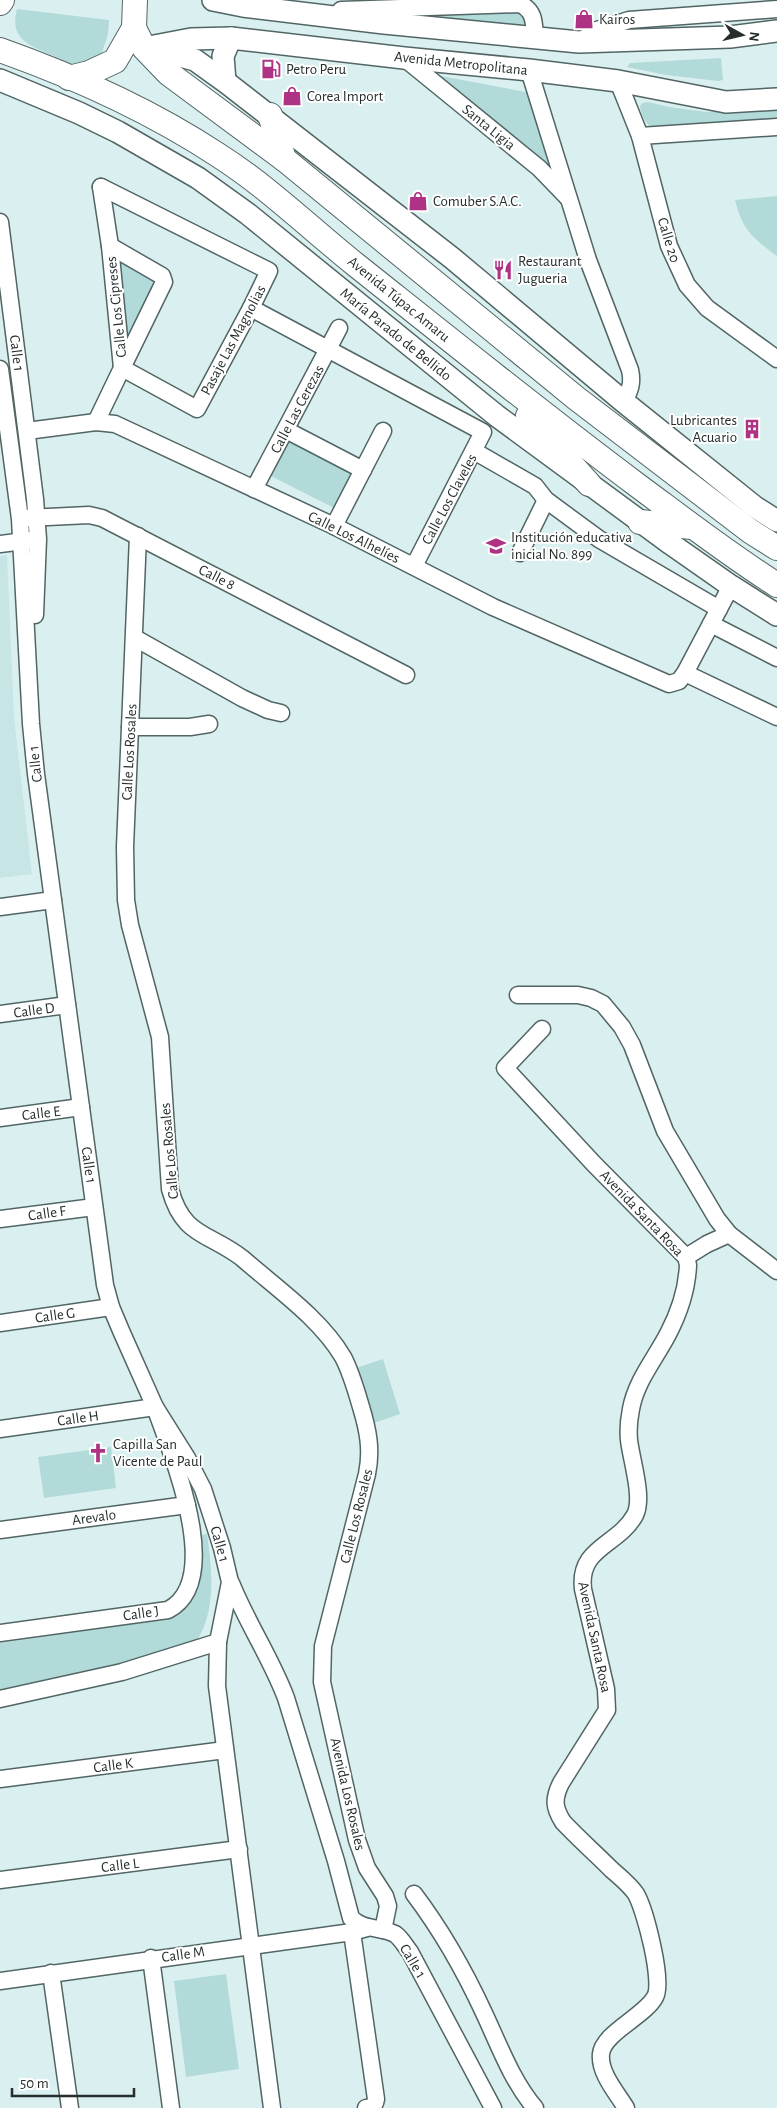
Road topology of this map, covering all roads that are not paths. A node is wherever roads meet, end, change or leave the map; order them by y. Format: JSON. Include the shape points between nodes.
{"nodes":[{"id":1,"x":134,"y":0,"type":"edge"},
{"id":2,"x":213,"y":0,"type":"edge"},
{"id":3,"x":777,"y":9,"type":"edge"},
{"id":4,"x":299,"y":12,"type":"junction"},
{"id":5,"x":777,"y":31,"type":"edge"},
{"id":6,"x":231,"y":38,"type":"junction"},
{"id":7,"x":535,"y":38,"type":"junction"},
{"id":8,"x":579,"y":42,"type":"junction"},
{"id":9,"x":142,"y":43,"type":"junction"},
{"id":10,"x":0,"y":50,"type":"edge"},
{"id":11,"x":404,"y":58,"type":"junction"},
{"id":12,"x":530,"y":70,"type":"junction"},
{"id":13,"x":69,"y":78,"type":"junction"},
{"id":14,"x":0,"y":80,"type":"edge"},
{"id":15,"x":225,"y":81,"type":"junction"},
{"id":16,"x":618,"y":82,"type":"junction"},
{"id":17,"x":777,"y":100,"type":"edge"},
{"id":18,"x":270,"y":115,"type":"junction"},
{"id":19,"x":777,"y":127,"type":"edge"},
{"id":20,"x":640,"y":136,"type":"junction"},
{"id":21,"x":284,"y":159,"type":"junction"},
{"id":22,"x":570,"y":200,"type":"junction"},
{"id":23,"x":0,"y":222,"type":"edge"},
{"id":24,"x":110,"y":246,"type":"junction"},
{"id":25,"x":269,"y":271,"type":"joint"},
{"id":26,"x":251,"y":308,"type":"junction"},
{"id":27,"x":339,"y":328,"type":"dead end"},
{"id":28,"x":328,"y":349,"type":"junction"},
{"id":29,"x":777,"y":359,"type":"edge"},
{"id":30,"x":480,"y":363,"type":"junction"},
{"id":31,"x":122,"y":368,"type":"junction"},
{"id":32,"x":0,"y":369,"type":"edge"},
{"id":33,"x":624,"y":402,"type":"junction"},
{"id":34,"x":96,"y":422,"type":"junction"},
{"id":35,"x":286,"y":430,"type":"junction"},
{"id":36,"x":27,"y":431,"type":"junction"},
{"id":37,"x":383,"y":431,"type":"dead end"},
{"id":38,"x":474,"y":451,"type":"junction"},
{"id":39,"x":363,"y":470,"type":"junction"},
{"id":40,"x":589,"y":484,"type":"junction"},
{"id":41,"x":254,"y":490,"type":"junction"},
{"id":42,"x":546,"y":500,"type":"junction"},
{"id":43,"x":37,"y":517,"type":"junction"},
{"id":44,"x":20,"y":519,"type":"junction"},
{"id":45,"x":777,"y":521,"type":"edge"},
{"id":46,"x":640,"y":522,"type":"junction"},
{"id":47,"x":334,"y":526,"type":"junction"},
{"id":48,"x":694,"y":527,"type":"junction"},
{"id":49,"x":138,"y":536,"type":"junction"},
{"id":50,"x":30,"y":540,"type":"junction"},
{"id":51,"x":0,"y":544,"type":"edge"},
{"id":52,"x":777,"y":548,"type":"edge"},
{"id":53,"x":520,"y":553,"type":"dead end"},
{"id":54,"x":414,"y":566,"type":"junction"},
{"id":55,"x":777,"y":585,"type":"edge"},
{"id":56,"x":731,"y":586,"type":"junction"},
{"id":57,"x":719,"y":610,"type":"junction"},
{"id":58,"x":777,"y":615,"type":"edge"},
{"id":59,"x":711,"y":624,"type":"junction"},
{"id":60,"x":135,"y":638,"type":"junction"},
{"id":61,"x":777,"y":658,"type":"edge"},
{"id":62,"x":406,"y":675,"type":"dead end"},
{"id":63,"x":680,"y":678,"type":"junction"},
{"id":64,"x":281,"y":713,"type":"dead end"},
{"id":65,"x":777,"y":717,"type":"edge"},
{"id":66,"x":209,"y":724,"type":"dead end"},
{"id":67,"x":130,"y":727,"type":"junction"},
{"id":68,"x":53,"y":900,"type":"junction"},
{"id":69,"x":0,"y":907,"type":"edge"},
{"id":70,"x":518,"y":995,"type":"dead end"},
{"id":71,"x":67,"y":1005,"type":"junction"},
{"id":72,"x":0,"y":1014,"type":"edge"},
{"id":73,"x":542,"y":1029,"type":"dead end"},
{"id":74,"x":81,"y":1107,"type":"junction"},
{"id":75,"x":0,"y":1118,"type":"edge"},
{"id":76,"x":94,"y":1206,"type":"junction"},
{"id":77,"x":0,"y":1219,"type":"edge"},
{"id":78,"x":729,"y":1234,"type":"junction"},
{"id":79,"x":686,"y":1257,"type":"junction"},
{"id":80,"x":777,"y":1271,"type":"edge"},
{"id":81,"x":111,"y":1307,"type":"junction"},
{"id":82,"x":0,"y":1323,"type":"edge"},
{"id":83,"x":155,"y":1407,"type":"junction"},
{"id":84,"x":0,"y":1429,"type":"edge"},
{"id":85,"x":187,"y":1505,"type":"junction"},
{"id":86,"x":0,"y":1530,"type":"edge"},
{"id":87,"x":230,"y":1582,"type":"junction"},
{"id":88,"x":0,"y":1633,"type":"edge"},
{"id":89,"x":218,"y":1642,"type":"junction"},
{"id":90,"x":322,"y":1682,"type":"joint"},
{"id":91,"x":0,"y":1699,"type":"edge"},
{"id":92,"x":225,"y":1750,"type":"junction"},
{"id":93,"x":0,"y":1780,"type":"edge"},
{"id":94,"x":239,"y":1849,"type":"junction"},
{"id":95,"x":0,"y":1880,"type":"edge"},
{"id":96,"x":414,"y":1894,"type":"dead end"},
{"id":97,"x":367,"y":1930,"type":"junction"},
{"id":98,"x":252,"y":1945,"type":"junction"},
{"id":99,"x":151,"y":1958,"type":"junction"},
{"id":100,"x":51,"y":1973,"type":"junction"},
{"id":101,"x":0,"y":1981,"type":"edge"},
{"id":102,"x":371,"y":2106,"type":"edge"},
{"id":103,"x":70,"y":2108,"type":"edge"},
{"id":104,"x":171,"y":2108,"type":"edge"},
{"id":105,"x":272,"y":2108,"type":"edge"},
{"id":106,"x":493,"y":2108,"type":"edge"},
{"id":107,"x":535,"y":2108,"type":"edge"},
{"id":108,"x":626,"y":2108,"type":"edge"}],
"edges":[{"from":1,"to":9,"type":"highway"},
{"from":2,"to":4,"type":"main road"},
{"from":3,"to":8,"type":"street","via":[[628,20],[597,30]]},
{"from":4,"to":7,"type":"main road"},
{"from":4,"to":7,"type":"street","via":[[520,4],[533,14]]},
{"from":5,"to":8,"type":"main road","via":[[730,37]]},
{"from":6,"to":9,"type":"main road","name":"Avenida Metropolitana"},
{"from":6,"to":11,"type":"main road","name":"Avenida Metropolitana"},
{"from":6,"to":15,"type":"main road","via":[[223,56]]},
{"from":7,"to":8,"type":"main road"},
{"from":9,"to":13,"type":"highway","via":[[115,61]]},
{"from":9,"to":15,"type":"main road","via":[[195,60]]},
{"from":9,"to":21,"type":"highway","via":[[168,73]]},
{"from":10,"to":13,"type":"highway","name":"Avenida Túpac Amaru"},
{"from":11,"to":12,"type":"main road","name":"Avenida Metropolitana"},
{"from":11,"to":22,"type":"street","name":"Santa Ligia","via":[[539,168]]},
{"from":12,"to":16,"type":"main road","name":"Avenida Metropolitana"},
{"from":12,"to":22,"type":"street","name":"Santa Ligia"},
{"from":13,"to":30,"type":"highway","name":"Avenida Túpac Amaru","via":[[159,119],[218,155],[265,188]]},
{"from":14,"to":40,"type":"main road","name":"María Parado de Bellido","via":[[118,132],[198,178],[248,214],[497,416]]},
{"from":15,"to":18,"type":"main road"},
{"from":16,"to":17,"type":"main road","name":"Avenida Metropolitana","via":[[726,102]]},
{"from":16,"to":20,"type":"street","name":"Calle 20"},
{"from":18,"to":21,"type":"highway"},
{"from":18,"to":33,"type":"main road","via":[[452,258]]},
{"from":19,"to":20,"type":"street"},
{"from":20,"to":29,"type":"street","name":"Calle 20","via":[[669,246],[687,285],[707,308]]},
{"from":21,"to":52,"type":"highway","via":[[576,398],[750,531]]},
{"from":22,"to":33,"type":"street","name":"Santa Ligia","via":[[588,260],[630,370],[632,380]]},
{"from":23,"to":36,"type":"street","name":"Calle 1"},
{"from":24,"to":25,"type":"street","name":"Calle Los Cipreses","via":[[102,187]]},
{"from":24,"to":31,"type":"street","name":"Calle Los Cipreses"},
{"from":24,"to":31,"type":"street","via":[[162,276],[164,282]]},
{"from":25,"to":26,"type":"street","name":"Pasaje Las Magnolias"},
{"from":26,"to":28,"type":"street"},
{"from":26,"to":31,"type":"street","name":"Pasaje Las Magnolias","via":[[197,408]]},
{"from":27,"to":28,"type":"street","name":"Calle Las Cerezas"},
{"from":28,"to":35,"type":"street","name":"Calle Las Cerezas"},
{"from":28,"to":38,"type":"street","name":"Calle Los Claveles","via":[[483,432]]},
{"from":30,"to":40,"type":"highway"},
{"from":30,"to":48,"type":"highway","name":"Avenida Túpac Amaru"},
{"from":31,"to":34,"type":"street","name":"Calle Los Cipreses"},
{"from":32,"to":44,"type":"street","name":"Calle 1"},
{"from":33,"to":45,"type":"main road"},
{"from":34,"to":36,"type":"street","name":"Calle Los Alhelíes"},
{"from":34,"to":41,"type":"street","name":"Calle Los Alhelíes","via":[[115,424]]},
{"from":35,"to":39,"type":"street"},
{"from":35,"to":41,"type":"street","name":"Calle Las Cerezas"},
{"from":36,"to":43,"type":"street","name":"Calle 1"},
{"from":37,"to":39,"type":"street"},
{"from":38,"to":42,"type":"street","via":[[535,486]]},
{"from":38,"to":54,"type":"street","name":"Calle Los Claveles"},
{"from":39,"to":47,"type":"street"},
{"from":40,"to":46,"type":"main road","name":"María Parado de Bellido"},
{"from":41,"to":47,"type":"street","name":"Calle Los Alhelíes"},
{"from":42,"to":53,"type":"street"},
{"from":42,"to":57,"type":"street","via":[[599,539]]},
{"from":43,"to":44,"type":"street","name":"Calle 8"},
{"from":43,"to":49,"type":"street","name":"Calle 8","via":[[89,515]]},
{"from":43,"to":50,"type":"street","name":"Calle 1"},
{"from":44,"to":50,"type":"street","name":"Calle 1"},
{"from":46,"to":48,"type":"highway"},
{"from":46,"to":56,"type":"main road","name":"María Parado de Bellido"},
{"from":47,"to":54,"type":"street","name":"Calle Los Alhelíes"},
{"from":48,"to":55,"type":"highway","name":"Avenida Túpac Amaru"},
{"from":49,"to":60,"type":"street","name":"Calle Los Rosales"},
{"from":49,"to":62,"type":"street","name":"Calle 8"},
{"from":50,"to":51,"type":"street"},
{"from":50,"to":68,"type":"street","name":"Calle 1","via":[[31,724]]},
{"from":54,"to":63,"type":"street","name":"Calle Los Alhelíes","via":[[493,608],[669,684]]},
{"from":56,"to":57,"type":"street"},
{"from":56,"to":58,"type":"main road","name":"María Parado de Bellido"},
{"from":57,"to":59,"type":"street"},
{"from":59,"to":61,"type":"street"},
{"from":59,"to":63,"type":"street"},
{"from":60,"to":64,"type":"street","via":[[242,698]]},
{"from":60,"to":67,"type":"street","name":"Calle Los Rosales"},
{"from":63,"to":65,"type":"street","name":"Calle Los Alhelíes"},
{"from":66,"to":67,"type":"street"},
{"from":67,"to":90,"type":"street","name":"Calle Los Rosales","via":[[126,900],[160,1037],[170,1189],[174,1206],[193,1230],[242,1258],[322,1329],[350,1372],[369,1432],[368,1474],[323,1646]]},
{"from":68,"to":69,"type":"street"},
{"from":68,"to":71,"type":"street","name":"Calle 1"},
{"from":70,"to":78,"type":"street","via":[[578,995],[603,1004],[612,1013],[632,1045],[665,1131]]},
{"from":71,"to":72,"type":"street","name":"Calle D"},
{"from":71,"to":74,"type":"street","name":"Calle 1"},
{"from":73,"to":79,"type":"street","name":"Avenida Santa Rosa","via":[[505,1068]]},
{"from":74,"to":75,"type":"street","name":"Calle E"},
{"from":74,"to":76,"type":"street","name":"Calle 1"},
{"from":76,"to":77,"type":"street","name":"Calle F"},
{"from":76,"to":81,"type":"street","name":"Calle 1"},
{"from":78,"to":79,"type":"street"},
{"from":78,"to":80,"type":"street"},
{"from":79,"to":108,"type":"street","name":"Avenida Santa Rosa","via":[[687,1275],[679,1310],[642,1379],[630,1410],[628,1438],[637,1491],[636,1512],[631,1522],[592,1556],[582,1574],[582,1589],[606,1688],[607,1710],[561,1783],[554,1802],[563,1822],[635,1893],[644,1913],[658,1976],[656,1996],[608,2041],[601,2055],[606,2076]]},
{"from":81,"to":82,"type":"street","name":"Calle G"},
{"from":81,"to":83,"type":"street","name":"Calle 1"},
{"from":83,"to":84,"type":"street","name":"Calle H"},
{"from":83,"to":85,"type":"street"},
{"from":83,"to":87,"type":"street","name":"Calle 1","via":[[202,1489]]},
{"from":85,"to":86,"type":"street","name":"Arevalo"},
{"from":85,"to":88,"type":"street","name":"Calle J","via":[[194,1537],[193,1567],[184,1594],[175,1606],[168,1610]]},
{"from":87,"to":89,"type":"street","name":"Calle 1"},
{"from":87,"to":97,"type":"street","name":"Calle 1","via":[[286,1698],[351,1918]]},
{"from":89,"to":91,"type":"street","via":[[122,1672]]},
{"from":89,"to":92,"type":"street","name":"Calle 1","via":[[217,1686]]},
{"from":90,"to":97,"type":"street","name":"Avenida Los Rosales","via":[[357,1840],[367,1868],[388,1906]]},
{"from":92,"to":93,"type":"street","name":"Calle K"},
{"from":92,"to":94,"type":"street","name":"Calle 1"},
{"from":94,"to":95,"type":"street","name":"Calle L"},
{"from":94,"to":98,"type":"street","name":"Calle 1"},
{"from":96,"to":107,"type":"street","via":[[438,1927],[519,2086]]},
{"from":97,"to":98,"type":"street","name":"Calle M"},
{"from":97,"to":102,"type":"street","name":"Avenida Los Rosales"},
{"from":97,"to":106,"type":"street","name":"Calle 1","via":[[395,1934],[410,1952]]},
{"from":98,"to":99,"type":"street","name":"Calle M"},
{"from":98,"to":105,"type":"street","name":"Calle 1"},
{"from":99,"to":100,"type":"street","name":"Calle M"},
{"from":99,"to":104,"type":"street"},
{"from":100,"to":101,"type":"street","name":"Calle M"},
{"from":100,"to":103,"type":"street"}]}
